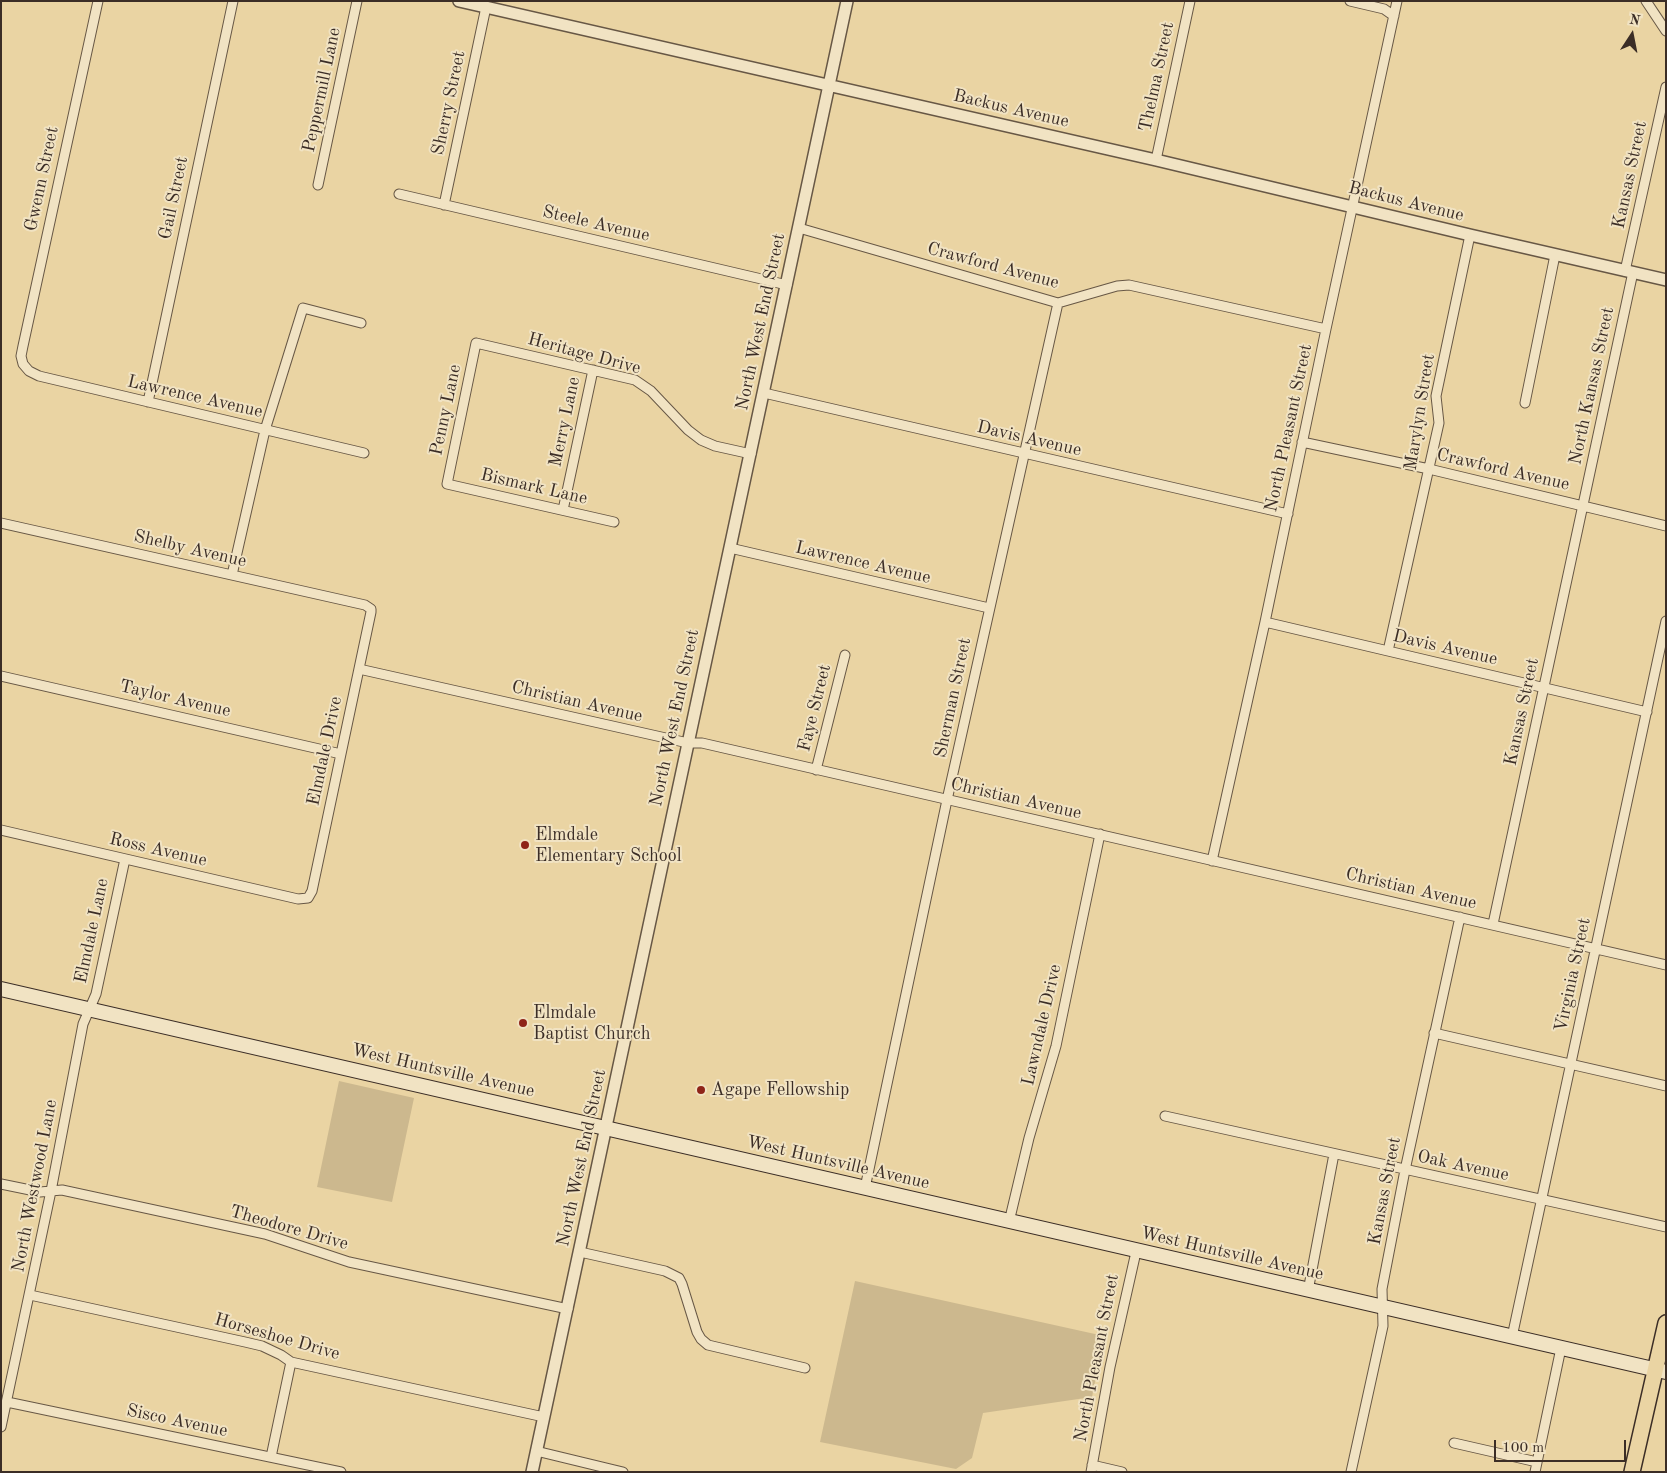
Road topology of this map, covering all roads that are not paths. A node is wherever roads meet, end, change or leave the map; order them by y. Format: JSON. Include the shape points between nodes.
{"nodes":[{"id":1,"x":98,"y":1,"type":"edge"},
{"id":2,"x":232,"y":1,"type":"edge"},
{"id":3,"x":357,"y":1,"type":"edge"},
{"id":4,"x":459,"y":1,"type":"edge"},
{"id":5,"x":847,"y":1,"type":"edge"},
{"id":6,"x":1190,"y":1,"type":"edge"},
{"id":7,"x":1350,"y":1,"type":"edge"},
{"id":8,"x":1398,"y":1,"type":"edge"},
{"id":9,"x":1646,"y":1,"type":"edge"},
{"id":10,"x":486,"y":7,"type":"junction"},
{"id":11,"x":1394,"y":16,"type":"junction"},
{"id":12,"x":1666,"y":31,"type":"edge"},
{"id":13,"x":829,"y":86,"type":"junction"},
{"id":14,"x":1666,"y":87,"type":"edge"},
{"id":15,"x":1156,"y":160,"type":"junction"},
{"id":16,"x":318,"y":185,"type":"dead end"},
{"id":17,"x":399,"y":194,"type":"dead end"},
{"id":18,"x":444,"y":205,"type":"junction"},
{"id":19,"x":1354,"y":207,"type":"junction"},
{"id":20,"x":799,"y":228,"type":"junction"},
{"id":21,"x":1470,"y":235,"type":"junction"},
{"id":22,"x":1555,"y":255,"type":"junction"},
{"id":23,"x":1629,"y":271,"type":"junction"},
{"id":24,"x":1666,"y":280,"type":"edge"},
{"id":25,"x":787,"y":285,"type":"junction"},
{"id":26,"x":1058,"y":303,"type":"junction"},
{"id":27,"x":361,"y":323,"type":"dead end"},
{"id":28,"x":1326,"y":330,"type":"junction"},
{"id":29,"x":476,"y":343,"type":"joint"},
{"id":30,"x":23,"y":364,"type":"joint"},
{"id":31,"x":593,"y":370,"type":"junction"},
{"id":32,"x":764,"y":393,"type":"junction"},
{"id":33,"x":148,"y":402,"type":"junction"},
{"id":34,"x":1525,"y":403,"type":"dead end"},
{"id":35,"x":265,"y":430,"type":"junction"},
{"id":36,"x":1302,"y":442,"type":"junction"},
{"id":37,"x":364,"y":453,"type":"dead end"},
{"id":38,"x":751,"y":454,"type":"junction"},
{"id":39,"x":1023,"y":454,"type":"junction"},
{"id":40,"x":1428,"y":469,"type":"junction"},
{"id":41,"x":447,"y":484,"type":"joint"},
{"id":42,"x":1583,"y":506,"type":"junction"},
{"id":43,"x":563,"y":510,"type":"junction"},
{"id":44,"x":1288,"y":514,"type":"junction"},
{"id":45,"x":1,"y":522,"type":"edge"},
{"id":46,"x":614,"y":522,"type":"dead end"},
{"id":47,"x":1666,"y":526,"type":"edge"},
{"id":48,"x":730,"y":548,"type":"junction"},
{"id":49,"x":232,"y":575,"type":"junction"},
{"id":50,"x":989,"y":608,"type":"junction"},
{"id":51,"x":371,"y":609,"type":"joint"},
{"id":52,"x":1666,"y":620,"type":"edge"},
{"id":53,"x":1265,"y":622,"type":"junction"},
{"id":54,"x":1388,"y":651,"type":"junction"},
{"id":55,"x":845,"y":654,"type":"dead end"},
{"id":56,"x":359,"y":669,"type":"junction"},
{"id":57,"x":1,"y":676,"type":"edge"},
{"id":58,"x":1544,"y":688,"type":"junction"},
{"id":59,"x":1647,"y":712,"type":"junction"},
{"id":60,"x":688,"y":743,"type":"junction"},
{"id":61,"x":341,"y":754,"type":"junction"},
{"id":62,"x":816,"y":770,"type":"junction"},
{"id":63,"x":947,"y":800,"type":"junction"},
{"id":64,"x":1,"y":830,"type":"edge"},
{"id":65,"x":1100,"y":834,"type":"junction"},
{"id":66,"x":124,"y":859,"type":"junction"},
{"id":67,"x":1212,"y":861,"type":"junction"},
{"id":68,"x":308,"y":898,"type":"joint"},
{"id":69,"x":1460,"y":917,"type":"junction"},
{"id":70,"x":1493,"y":924,"type":"junction"},
{"id":71,"x":1596,"y":948,"type":"junction"},
{"id":72,"x":1666,"y":964,"type":"edge"},
{"id":73,"x":1,"y":989,"type":"edge"},
{"id":74,"x":89,"y":1009,"type":"junction"},
{"id":75,"x":1434,"y":1033,"type":"junction"},
{"id":76,"x":1570,"y":1064,"type":"junction"},
{"id":77,"x":1666,"y":1086,"type":"edge"},
{"id":78,"x":1165,"y":1116,"type":"dead end"},
{"id":79,"x":606,"y":1128,"type":"junction"},
{"id":80,"x":1334,"y":1154,"type":"junction"},
{"id":81,"x":1405,"y":1170,"type":"junction"},
{"id":82,"x":1,"y":1184,"type":"edge"},
{"id":83,"x":865,"y":1188,"type":"junction"},
{"id":84,"x":51,"y":1191,"type":"junction"},
{"id":85,"x":1541,"y":1200,"type":"junction"},
{"id":86,"x":1009,"y":1222,"type":"junction"},
{"id":87,"x":1666,"y":1227,"type":"edge"},
{"id":88,"x":580,"y":1252,"type":"junction"},
{"id":89,"x":1136,"y":1252,"type":"junction"},
{"id":90,"x":1308,"y":1291,"type":"junction"},
{"id":91,"x":30,"y":1295,"type":"junction"},
{"id":92,"x":1382,"y":1308,"type":"junction"},
{"id":93,"x":568,"y":1309,"type":"junction"},
{"id":94,"x":1666,"y":1323,"type":"edge"},
{"id":95,"x":1512,"y":1337,"type":"junction"},
{"id":96,"x":1561,"y":1348,"type":"junction"},
{"id":97,"x":290,"y":1362,"type":"junction"},
{"id":98,"x":804,"y":1368,"type":"dead end"},
{"id":99,"x":1661,"y":1371,"type":"edge"},
{"id":100,"x":7,"y":1402,"type":"junction"},
{"id":101,"x":544,"y":1417,"type":"junction"},
{"id":102,"x":1,"y":1427,"type":"edge"},
{"id":103,"x":1454,"y":1443,"type":"dead end"},
{"id":104,"x":536,"y":1451,"type":"junction"},
{"id":105,"x":271,"y":1457,"type":"junction"},
{"id":106,"x":1537,"y":1462,"type":"junction"},
{"id":107,"x":1091,"y":1468,"type":"edge"},
{"id":108,"x":341,"y":1472,"type":"edge"},
{"id":109,"x":532,"y":1472,"type":"edge"},
{"id":110,"x":623,"y":1472,"type":"edge"},
{"id":111,"x":1122,"y":1472,"type":"edge"},
{"id":112,"x":1351,"y":1472,"type":"edge"},
{"id":113,"x":1535,"y":1472,"type":"edge"},
{"id":114,"x":1632,"y":1472,"type":"edge"}],
"edges":[{"from":1,"to":30,"type":"street","name":"Gwenn Street","via":[[23,346]]},
{"from":2,"to":33,"type":"street","name":"Gail Street"},
{"from":3,"to":16,"type":"street","name":"Peppermill Lane"},
{"from":4,"to":10,"type":"street","name":"Backus Avenue"},
{"from":5,"to":13,"type":"street","name":"North West End Street"},
{"from":6,"to":15,"type":"street","name":"Thelma Street"},
{"from":7,"to":11,"type":"street","via":[[1384,9]]},
{"from":8,"to":11,"type":"street","name":"North Pleasant Street"},
{"from":9,"to":12,"type":"street"},
{"from":10,"to":13,"type":"street","name":"Backus Avenue"},
{"from":10,"to":18,"type":"street","name":"Sherry Street"},
{"from":11,"to":19,"type":"street","name":"North Pleasant Street"},
{"from":13,"to":15,"type":"street","name":"Backus Avenue"},
{"from":13,"to":20,"type":"street","name":"North West End Street"},
{"from":14,"to":23,"type":"street","name":"Kansas Street"},
{"from":15,"to":19,"type":"street","name":"Backus Avenue"},
{"from":17,"to":18,"type":"street","name":"Steele Avenue"},
{"from":18,"to":25,"type":"street","name":"Steele Avenue"},
{"from":19,"to":21,"type":"street","name":"Backus Avenue"},
{"from":19,"to":28,"type":"street","name":"North Pleasant Street"},
{"from":20,"to":25,"type":"street","name":"North West End Street"},
{"from":20,"to":26,"type":"street","name":"Crawford Avenue"},
{"from":21,"to":22,"type":"street","name":"Backus Avenue"},
{"from":21,"to":40,"type":"street","name":"Marylyn Street","via":[[1436,396],[1439,423]]},
{"from":22,"to":23,"type":"street","name":"Backus Avenue"},
{"from":22,"to":34,"type":"street"},
{"from":23,"to":24,"type":"street","name":"Backus Avenue"},
{"from":23,"to":42,"type":"street","name":"North Kansas Street"},
{"from":25,"to":32,"type":"street","name":"North West End Street"},
{"from":26,"to":28,"type":"street","name":"Crawford Avenue","via":[[1129,285]]},
{"from":26,"to":39,"type":"street","name":"Sherman Street"},
{"from":27,"to":35,"type":"street","via":[[302,308]]},
{"from":28,"to":36,"type":"street","name":"North Pleasant Street"},
{"from":29,"to":31,"type":"street","name":"Heritage Drive"},
{"from":29,"to":41,"type":"street","name":"Penny Lane"},
{"from":30,"to":33,"type":"street","name":"Lawrence Avenue","via":[[39,376]]},
{"from":31,"to":38,"type":"street","name":"Heritage Drive","via":[[635,380],[651,391],[701,440]]},
{"from":31,"to":43,"type":"street","name":"Merry Lane"},
{"from":32,"to":38,"type":"street","name":"North West End Street"},
{"from":32,"to":39,"type":"street","name":"Davis Avenue"},
{"from":33,"to":35,"type":"street","name":"Lawrence Avenue"},
{"from":35,"to":37,"type":"street","name":"Lawrence Avenue"},
{"from":35,"to":49,"type":"street"},
{"from":36,"to":40,"type":"street","name":"Crawford Avenue"},
{"from":36,"to":44,"type":"street","name":"North Pleasant Street"},
{"from":38,"to":48,"type":"street","name":"North West End Street"},
{"from":39,"to":44,"type":"street","name":"Davis Avenue"},
{"from":39,"to":50,"type":"street","name":"Sherman Street"},
{"from":40,"to":42,"type":"street","name":"Crawford Avenue"},
{"from":40,"to":54,"type":"street","name":"Marylyn Street"},
{"from":41,"to":43,"type":"street","name":"Bismark Lane"},
{"from":42,"to":47,"type":"street","name":"Crawford Avenue"},
{"from":42,"to":58,"type":"street","name":"Kansas Street"},
{"from":43,"to":46,"type":"street","name":"Bismark Lane"},
{"from":44,"to":53,"type":"street","name":"North Pleasant Street"},
{"from":45,"to":49,"type":"street","name":"Shelby Avenue"},
{"from":48,"to":50,"type":"street","name":"Lawrence Avenue"},
{"from":48,"to":60,"type":"street","name":"North West End Street"},
{"from":49,"to":51,"type":"street","name":"Shelby Avenue"},
{"from":50,"to":63,"type":"street","name":"Sherman Street"},
{"from":51,"to":56,"type":"street","name":"Elmdale Drive"},
{"from":52,"to":59,"type":"street","name":"Virginia Street"},
{"from":53,"to":54,"type":"street","name":"Davis Avenue"},
{"from":53,"to":67,"type":"street","name":"North Pleasant Street"},
{"from":54,"to":58,"type":"street","name":"Davis Avenue"},
{"from":55,"to":62,"type":"street","name":"Faye Street"},
{"from":56,"to":60,"type":"street","name":"Christian Avenue"},
{"from":56,"to":61,"type":"street","name":"Elmdale Drive"},
{"from":57,"to":61,"type":"street","name":"Taylor Avenue"},
{"from":58,"to":59,"type":"street","name":"Davis Avenue"},
{"from":58,"to":70,"type":"street","name":"Kansas Street"},
{"from":59,"to":71,"type":"street","name":"Virginia Street"},
{"from":60,"to":62,"type":"street","name":"Christian Avenue","via":[[702,743]]},
{"from":60,"to":79,"type":"street","name":"North West End Street"},
{"from":61,"to":68,"type":"street","name":"Elmdale Drive"},
{"from":62,"to":63,"type":"street","name":"Christian Avenue"},
{"from":63,"to":65,"type":"street","name":"Christian Avenue"},
{"from":63,"to":83,"type":"street","name":"Sherman Street"},
{"from":64,"to":66,"type":"street","name":"Ross Avenue"},
{"from":65,"to":67,"type":"street","name":"Christian Avenue"},
{"from":65,"to":86,"type":"street","name":"Lawndale Drive","via":[[1056,1046]]},
{"from":66,"to":68,"type":"street","name":"Ross Avenue","via":[[298,899]]},
{"from":66,"to":74,"type":"street","name":"Elmdale Lane","via":[[96,994]]},
{"from":67,"to":69,"type":"street","name":"Christian Avenue"},
{"from":69,"to":70,"type":"street","name":"Christian Avenue"},
{"from":69,"to":75,"type":"street","name":"Kansas Street"},
{"from":70,"to":71,"type":"street","name":"Christian Avenue"},
{"from":71,"to":72,"type":"street","name":"Christian Avenue"},
{"from":71,"to":76,"type":"street","name":"Virginia Street"},
{"from":73,"to":74,"type":"main road","name":"West Huntsville Avenue"},
{"from":74,"to":79,"type":"main road","name":"West Huntsville Avenue"},
{"from":74,"to":84,"type":"street","name":"North Westwood Lane","via":[[83,1024]]},
{"from":75,"to":76,"type":"street"},
{"from":75,"to":81,"type":"street","name":"Kansas Street"},
{"from":76,"to":77,"type":"street"},
{"from":76,"to":85,"type":"street","name":"Virginia Street"},
{"from":78,"to":80,"type":"street","name":"Oak Avenue"},
{"from":79,"to":83,"type":"main road","name":"West Huntsville Avenue"},
{"from":79,"to":88,"type":"street","name":"North West End Street"},
{"from":80,"to":81,"type":"street","name":"Oak Avenue"},
{"from":80,"to":90,"type":"street"},
{"from":81,"to":85,"type":"street","name":"Oak Avenue"},
{"from":81,"to":92,"type":"street","name":"Kansas Street","via":[[1382,1289]]},
{"from":82,"to":84,"type":"street","name":"Theodore Drive","via":[[40,1192]]},
{"from":83,"to":86,"type":"main road","name":"West Huntsville Avenue"},
{"from":84,"to":91,"type":"street","name":"North Westwood Lane"},
{"from":84,"to":93,"type":"street","name":"Theodore Drive","via":[[62,1190],[265,1234],[349,1262]]},
{"from":85,"to":87,"type":"street","name":"Oak Avenue"},
{"from":85,"to":95,"type":"street","name":"Virginia Street"},
{"from":86,"to":89,"type":"main road","name":"West Huntsville Avenue"},
{"from":88,"to":93,"type":"street","name":"North West End Street"},
{"from":88,"to":98,"type":"street","via":[[665,1271],[679,1278],[697,1332],[708,1345]]},
{"from":89,"to":90,"type":"main road","name":"West Huntsville Avenue"},
{"from":89,"to":107,"type":"street","name":"North Pleasant Street"},
{"from":90,"to":92,"type":"main road","name":"West Huntsville Avenue"},
{"from":91,"to":97,"type":"street","name":"Horseshoe Drive","via":[[262,1346]]},
{"from":91,"to":100,"type":"street","name":"North Westwood Lane"},
{"from":92,"to":95,"type":"main road","name":"West Huntsville Avenue"},
{"from":92,"to":112,"type":"street","name":"Kansas Street","via":[[1383,1326]]},
{"from":93,"to":101,"type":"street","name":"North West End Street"},
{"from":94,"to":99,"type":"main road"},
{"from":95,"to":96,"type":"main road","name":"West Huntsville Avenue"},
{"from":96,"to":99,"type":"main road","name":"West Huntsville Avenue"},
{"from":96,"to":106,"type":"street"},
{"from":97,"to":101,"type":"street","name":"Horseshoe Drive"},
{"from":97,"to":105,"type":"street"},
{"from":99,"to":114,"type":"main road"},
{"from":100,"to":102,"type":"street","name":"North Westwood Lane"},
{"from":100,"to":105,"type":"street","name":"Sisco Avenue"},
{"from":101,"to":104,"type":"street","name":"North West End Street"},
{"from":103,"to":106,"type":"street"},
{"from":104,"to":109,"type":"street","name":"North West End Street"},
{"from":104,"to":110,"type":"street"},
{"from":105,"to":108,"type":"street","name":"Sisco Avenue"},
{"from":106,"to":113,"type":"street"},
{"from":107,"to":111,"type":"street"}]}
